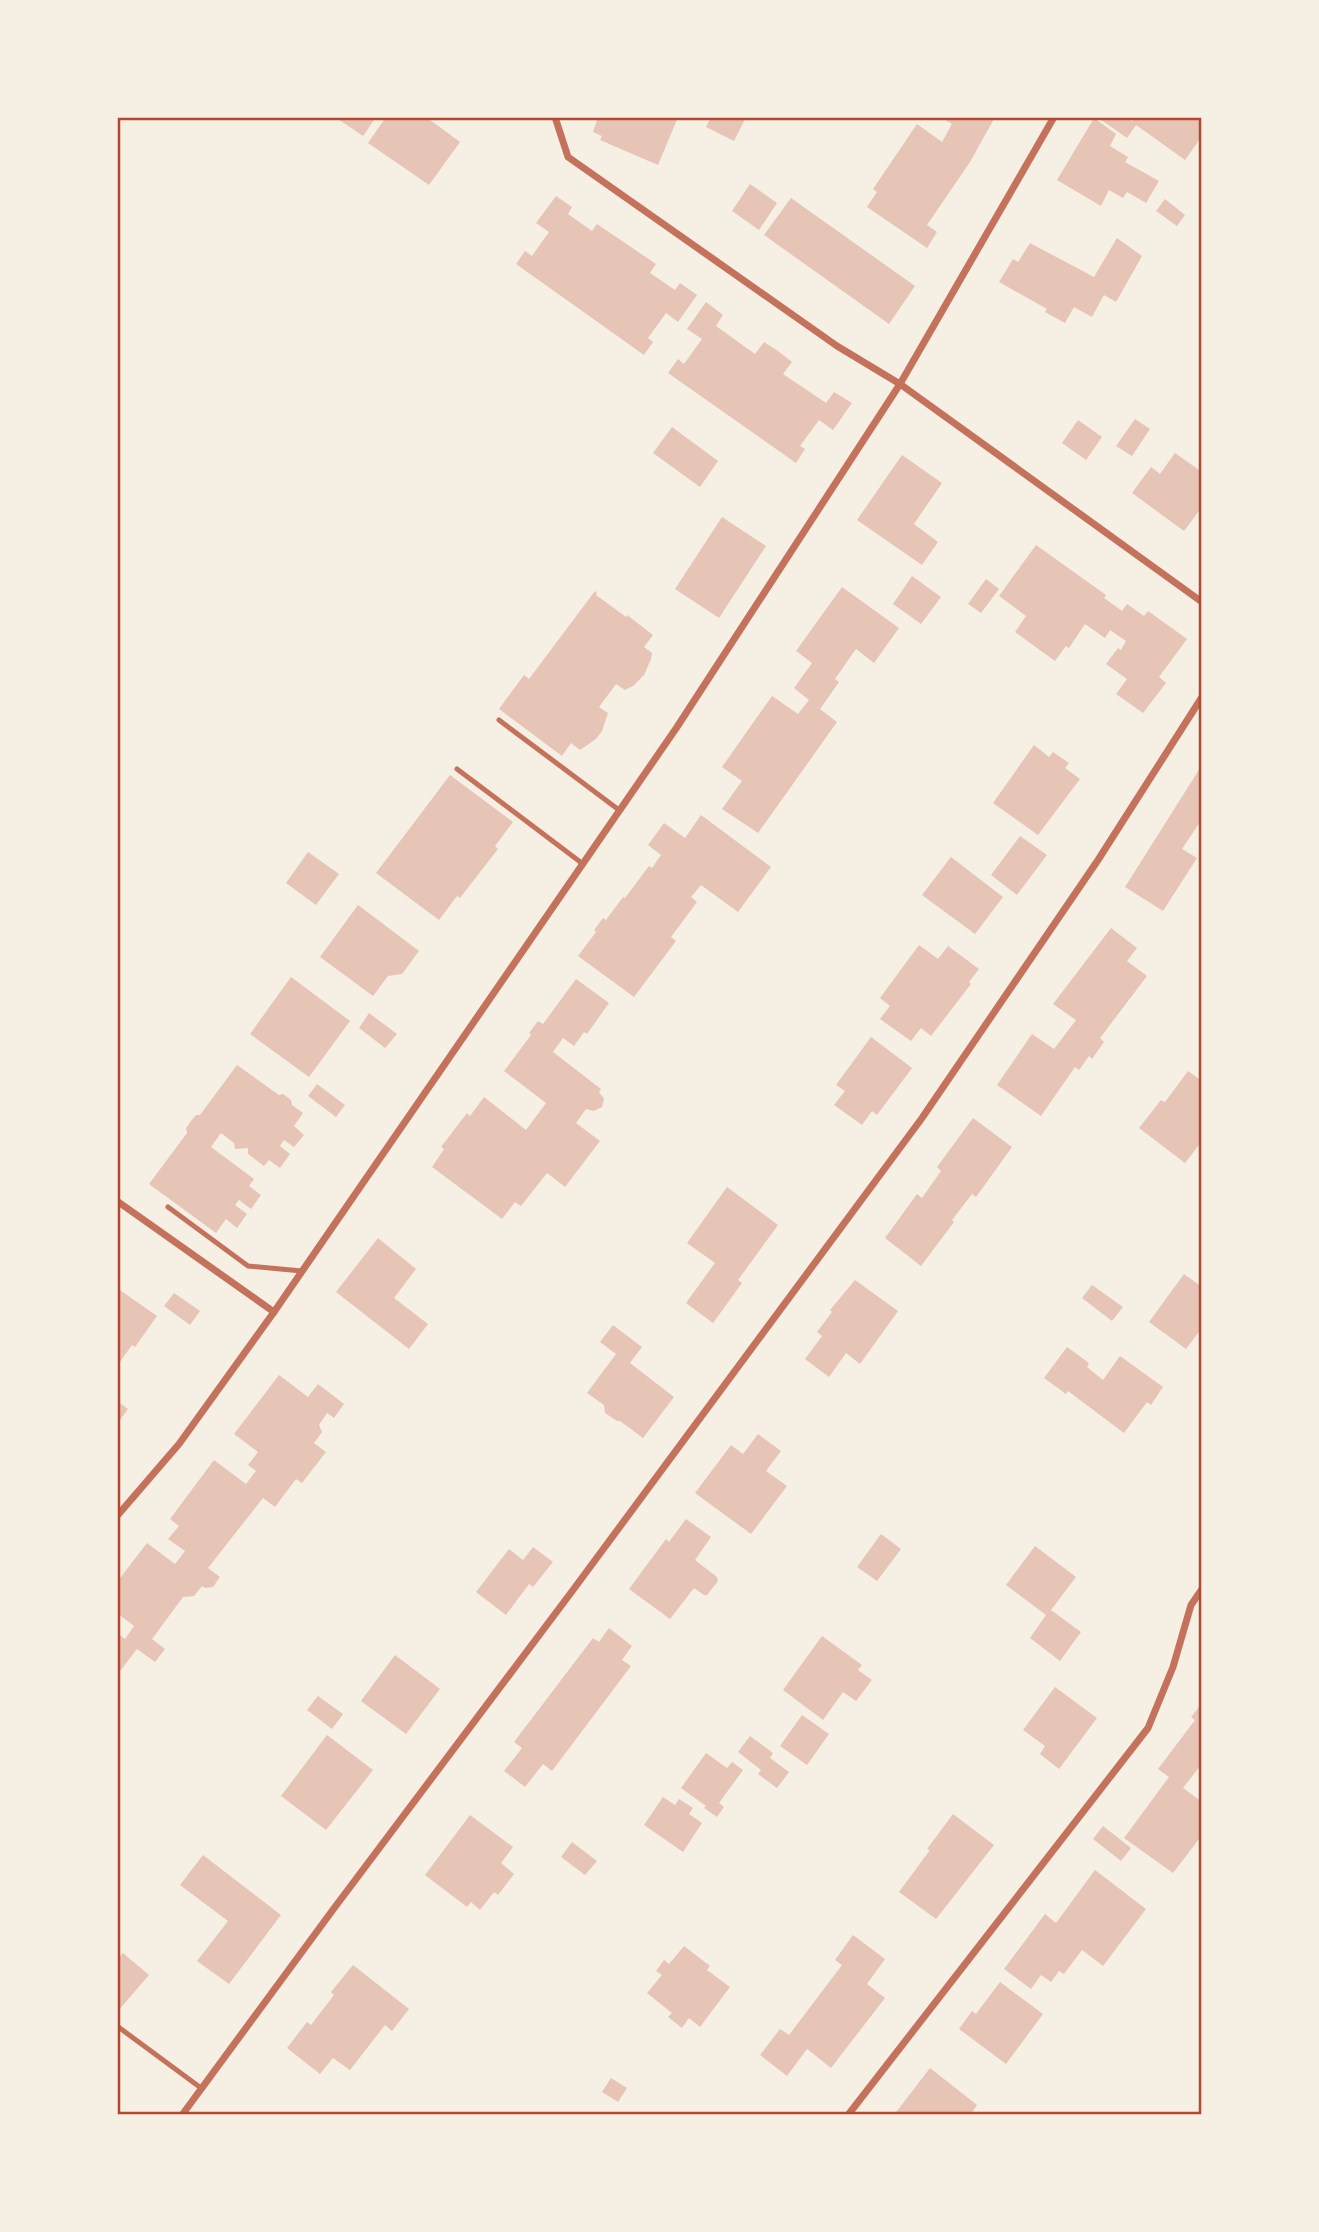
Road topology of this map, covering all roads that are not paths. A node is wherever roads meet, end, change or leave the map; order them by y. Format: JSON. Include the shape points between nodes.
{"nodes":[{"id":1,"x":555,"y":117,"type":"edge"},
{"id":2,"x":1054,"y":117,"type":"edge"},
{"id":3,"x":900,"y":384,"type":"junction"},
{"id":4,"x":1202,"y":602,"type":"edge"},
{"id":5,"x":1202,"y":697,"type":"edge"},
{"id":6,"x":499,"y":720,"type":"dead end"},
{"id":7,"x":457,"y":769,"type":"dead end"},
{"id":8,"x":619,"y":810,"type":"junction"},
{"id":9,"x":583,"y":864,"type":"junction"},
{"id":10,"x":117,"y":1201,"type":"edge"},
{"id":11,"x":168,"y":1207,"type":"dead end"},
{"id":12,"x":302,"y":1272,"type":"junction"},
{"id":13,"x":274,"y":1312,"type":"junction"},
{"id":14,"x":117,"y":1516,"type":"edge"},
{"id":15,"x":1202,"y":1589,"type":"edge"},
{"id":16,"x":117,"y":2026,"type":"edge"},
{"id":17,"x":201,"y":2088,"type":"junction"},
{"id":18,"x":182,"y":2115,"type":"edge"},
{"id":19,"x":848,"y":2115,"type":"edge"}],
"edges":[{"from":1,"to":3,"type":"street","via":[[568,157],[837,346]]},
{"from":2,"to":3,"type":"street"},
{"from":3,"to":4,"type":"street"},
{"from":3,"to":8,"type":"street"},
{"from":5,"to":17,"type":"street","via":[[1098,860],[922,1118]]},
{"from":6,"to":8,"type":"lane"},
{"from":7,"to":9,"type":"lane"},
{"from":8,"to":9,"type":"street"},
{"from":9,"to":12,"type":"street"},
{"from":10,"to":13,"type":"street"},
{"from":11,"to":12,"type":"lane","via":[[248,1266]]},
{"from":12,"to":13,"type":"street"},
{"from":13,"to":14,"type":"street","via":[[179,1444]]},
{"from":15,"to":19,"type":"street","via":[[1191,1605],[1148,1728]]},
{"from":16,"to":17,"type":"lane"},
{"from":17,"to":18,"type":"street"}]}
